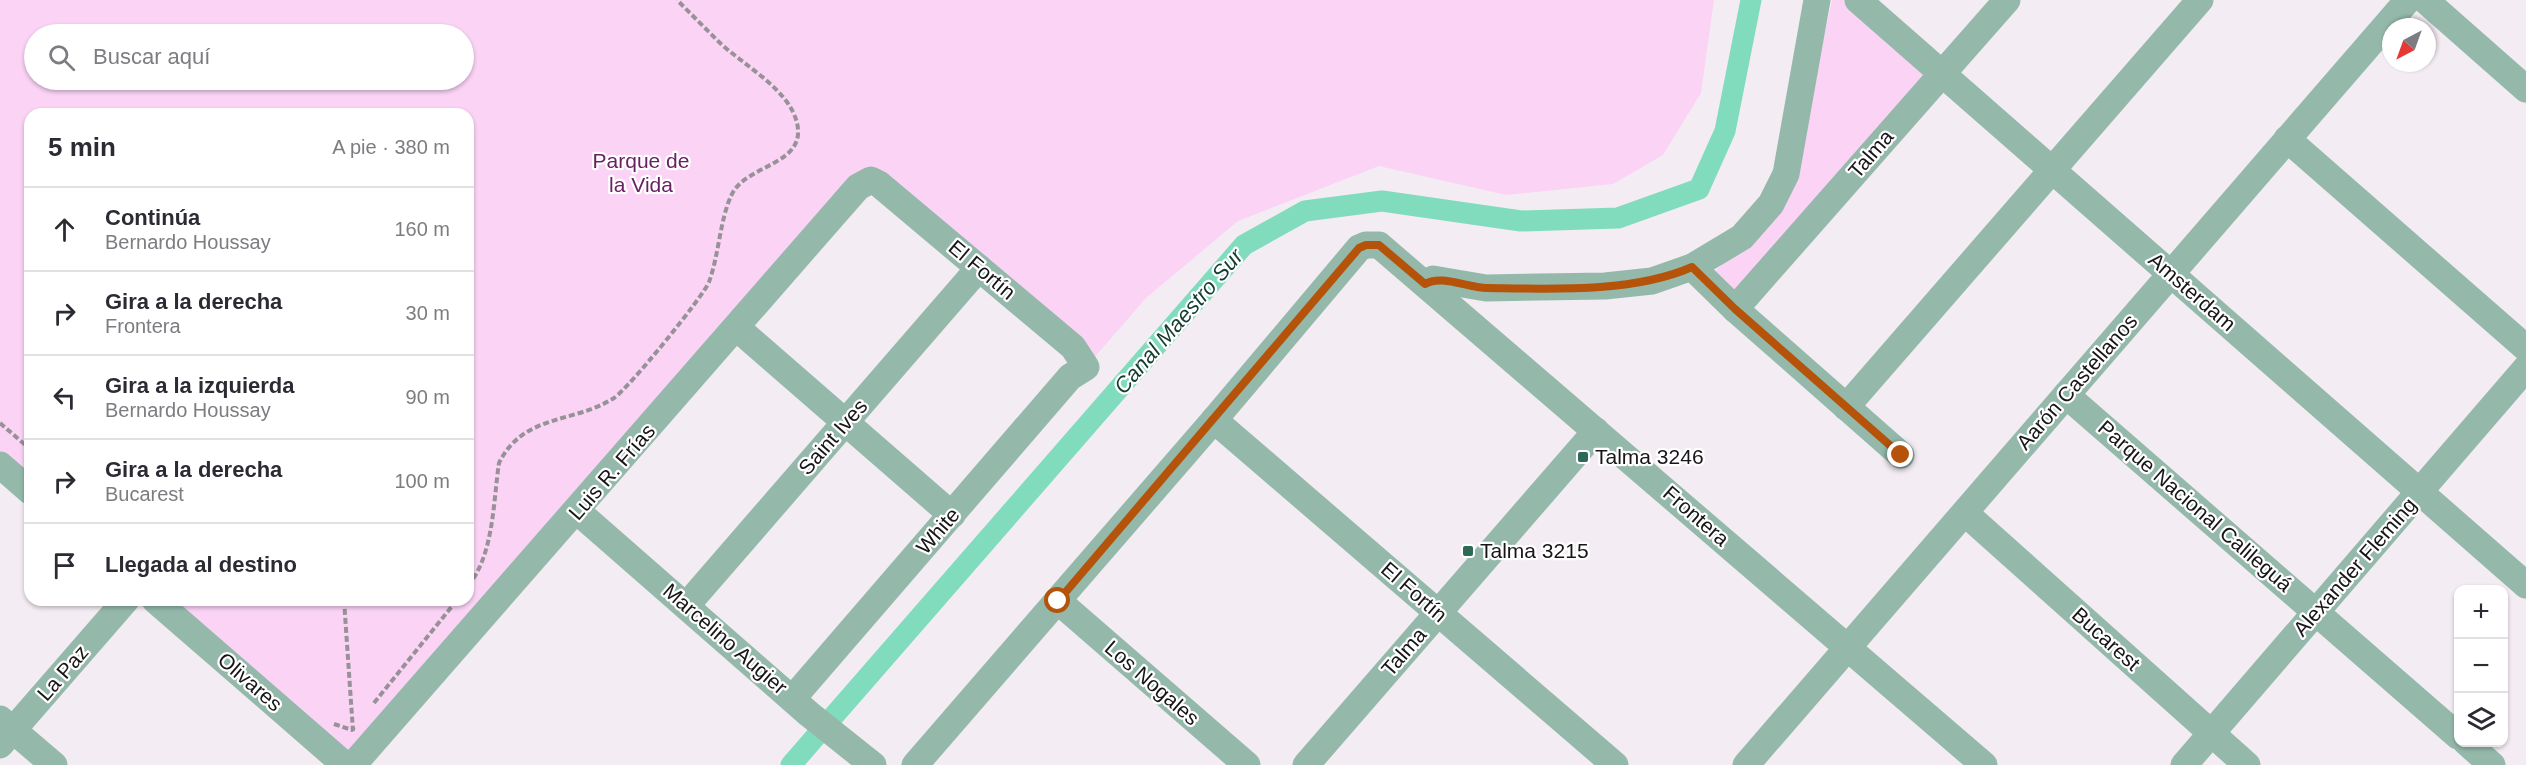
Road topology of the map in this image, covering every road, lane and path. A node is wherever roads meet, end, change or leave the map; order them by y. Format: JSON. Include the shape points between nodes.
{"nodes":[{"id":1,"x":677,"y":0,"type":"edge"},
{"id":2,"x":1817,"y":0,"type":"edge"},
{"id":3,"x":1858,"y":0,"type":"edge"},
{"id":4,"x":2007,"y":0,"type":"edge"},
{"id":5,"x":2200,"y":0,"type":"edge"},
{"id":6,"x":2408,"y":0,"type":"edge"},
{"id":7,"x":2425,"y":0,"type":"edge"},
{"id":8,"x":1942,"y":74,"type":"junction"},
{"id":9,"x":2526,"y":89,"type":"edge"},
{"id":10,"x":2287,"y":139,"type":"junction"},
{"id":11,"x":2052,"y":170,"type":"junction"},
{"id":12,"x":871,"y":180,"type":"joint"},
{"id":13,"x":1692,"y":267,"type":"junction"},
{"id":14,"x":979,"y":268,"type":"junction"},
{"id":15,"x":2171,"y":274,"type":"junction"},
{"id":16,"x":1425,"y":284,"type":"junction"},
{"id":17,"x":1735,"y":309,"type":"junction"},
{"id":18,"x":737,"y":328,"type":"junction"},
{"id":19,"x":2526,"y":348,"type":"edge"},
{"id":20,"x":1086,"y":367,"type":"joint"},
{"id":21,"x":2526,"y":368,"type":"edge"},
{"id":22,"x":2066,"y":395,"type":"junction"},
{"id":23,"x":1846,"y":407,"type":"junction"},
{"id":24,"x":1214,"y":420,"type":"junction"},
{"id":25,"x":846,"y":422,"type":"junction"},
{"id":26,"x":0,"y":423,"type":"edge"},
{"id":27,"x":1596,"y":431,"type":"junction"},
{"id":28,"x":24,"y":444,"type":"edge"},
{"id":29,"x":1901,"y":455,"type":"dead end"},
{"id":30,"x":0,"y":465,"type":"edge"},
{"id":31,"x":24,"y":486,"type":"edge"},
{"id":32,"x":2420,"y":491,"type":"junction"},
{"id":33,"x":577,"y":511,"type":"junction"},
{"id":34,"x":1965,"y":513,"type":"junction"},
{"id":35,"x":952,"y":515,"type":"junction"},
{"id":36,"x":474,"y":578,"type":"edge"},
{"id":37,"x":2526,"y":585,"type":"edge"},
{"id":38,"x":1058,"y":601,"type":"junction"},
{"id":39,"x":120,"y":606,"type":"edge"},
{"id":40,"x":163,"y":606,"type":"edge"},
{"id":41,"x":344,"y":606,"type":"edge"},
{"id":42,"x":452,"y":606,"type":"edge"},
{"id":43,"x":686,"y":606,"type":"junction"},
{"id":44,"x":2316,"y":612,"type":"junction"},
{"id":45,"x":1439,"y":613,"type":"junction"},
{"id":46,"x":1848,"y":648,"type":"junction"},
{"id":47,"x":801,"y":706,"type":"junction"},
{"id":48,"x":367,"y":712,"type":"dead end"},
{"id":49,"x":360,"y":721,"type":"dead end"},
{"id":50,"x":4,"y":731,"type":"edge"},
{"id":51,"x":2454,"y":733,"type":"edge"},
{"id":52,"x":2211,"y":734,"type":"junction"},
{"id":53,"x":2472,"y":747,"type":"edge"},
{"id":54,"x":353,"y":753,"type":"edge"},
{"id":55,"x":54,"y":765,"type":"edge"},
{"id":56,"x":873,"y":765,"type":"edge"},
{"id":57,"x":915,"y":765,"type":"edge"},
{"id":58,"x":1247,"y":765,"type":"edge"},
{"id":59,"x":1306,"y":765,"type":"edge"},
{"id":60,"x":1615,"y":765,"type":"edge"},
{"id":61,"x":1746,"y":765,"type":"edge"},
{"id":62,"x":1984,"y":765,"type":"edge"},
{"id":63,"x":2184,"y":765,"type":"edge"},
{"id":64,"x":2247,"y":765,"type":"edge"},
{"id":65,"x":2492,"y":765,"type":"edge"}],
"edges":[{"from":1,"to":36,"type":"path","via":[[785,99],[797,123],[798,141],[791,152],[747,177],[732,193],[708,286],[626,388],[600,405],[543,423],[518,436],[506,451],[499,463],[485,557]]},
{"from":2,"to":13,"type":"street","via":[[1786,174],[1779,190],[1742,237]]},
{"from":3,"to":8,"type":"street","name":"Amsterdam"},
{"from":4,"to":8,"type":"street","name":"Talma"},
{"from":5,"to":11,"type":"street"},
{"from":6,"to":10,"type":"street","name":"Aarón Castellanos"},
{"from":7,"to":9,"type":"street"},
{"from":8,"to":11,"type":"street","name":"Amsterdam"},
{"from":8,"to":17,"type":"street","name":"Talma"},
{"from":10,"to":15,"type":"street","name":"Aarón Castellanos"},
{"from":10,"to":19,"type":"street"},
{"from":11,"to":15,"type":"street","name":"Amsterdam"},
{"from":11,"to":23,"type":"street"},
{"from":12,"to":14,"type":"street","name":"El Fortín"},
{"from":12,"to":18,"type":"street","name":"Luis R. Frías","via":[[858,188]]},
{"from":13,"to":16,"type":"street","via":[[1652,281],[1605,286],[1486,288],[1433,279]]},
{"from":13,"to":17,"type":"street"},
{"from":14,"to":20,"type":"street","name":"El Fortín","via":[[1073,347]]},
{"from":14,"to":25,"type":"street","name":"Saint Ives"},
{"from":15,"to":22,"type":"street","name":"Aarón Castellanos"},
{"from":15,"to":32,"type":"street","name":"Amsterdam"},
{"from":16,"to":24,"type":"street","name":"Frontera","via":[[1379,245],[1359,248]]},
{"from":16,"to":27,"type":"street","name":"Frontera"},
{"from":17,"to":23,"type":"street"},
{"from":18,"to":25,"type":"street"},
{"from":18,"to":33,"type":"street","name":"Luis R. Frías"},
{"from":20,"to":35,"type":"street","name":"White","via":[[1070,378]]},
{"from":21,"to":32,"type":"street","name":"Alexander Fleming"},
{"from":22,"to":34,"type":"street","name":"Aarón Castellanos"},
{"from":22,"to":44,"type":"street","name":"Parque Nacional Calileguá"},
{"from":23,"to":29,"type":"street"},
{"from":24,"to":38,"type":"street"},
{"from":24,"to":45,"type":"street","name":"El Fortín"},
{"from":25,"to":35,"type":"street"},
{"from":25,"to":43,"type":"street","name":"Saint Ives"},
{"from":26,"to":28,"type":"path"},
{"from":27,"to":45,"type":"street","name":"Talma"},
{"from":27,"to":46,"type":"street","name":"Frontera"},
{"from":30,"to":31,"type":"street"},
{"from":32,"to":37,"type":"street","name":"Amsterdam"},
{"from":32,"to":44,"type":"street","name":"Alexander Fleming"},
{"from":33,"to":43,"type":"street","name":"Marcelino Augier"},
{"from":33,"to":54,"type":"street","name":"Luis R. Frías"},
{"from":34,"to":46,"type":"street","name":"Aarón Castellanos"},
{"from":34,"to":52,"type":"street","name":"Bucarest"},
{"from":35,"to":47,"type":"street","name":"White"},
{"from":38,"to":57,"type":"street"},
{"from":38,"to":58,"type":"street","name":"Los Nogales"},
{"from":39,"to":50,"type":"street","name":"La Paz"},
{"from":40,"to":54,"type":"street","name":"Olivares"},
{"from":41,"to":54,"type":"path"},
{"from":42,"to":48,"type":"path"},
{"from":43,"to":47,"type":"street","name":"Marcelino Augier"},
{"from":44,"to":51,"type":"street","name":"Parque Nacional Calileguá"},
{"from":44,"to":52,"type":"street","name":"Alexander Fleming"},
{"from":45,"to":59,"type":"street","name":"Talma"},
{"from":45,"to":60,"type":"street","name":"El Fortín"},
{"from":46,"to":61,"type":"street","name":"Aarón Castellanos"},
{"from":46,"to":62,"type":"street","name":"Frontera"},
{"from":47,"to":56,"type":"street","name":"Marcelino Augier"},
{"from":49,"to":54,"type":"path"},
{"from":50,"to":55,"type":"street"},
{"from":52,"to":63,"type":"street","name":"Alexander Fleming"},
{"from":52,"to":64,"type":"street","name":"Bucarest"},
{"from":53,"to":65,"type":"street"}]}
